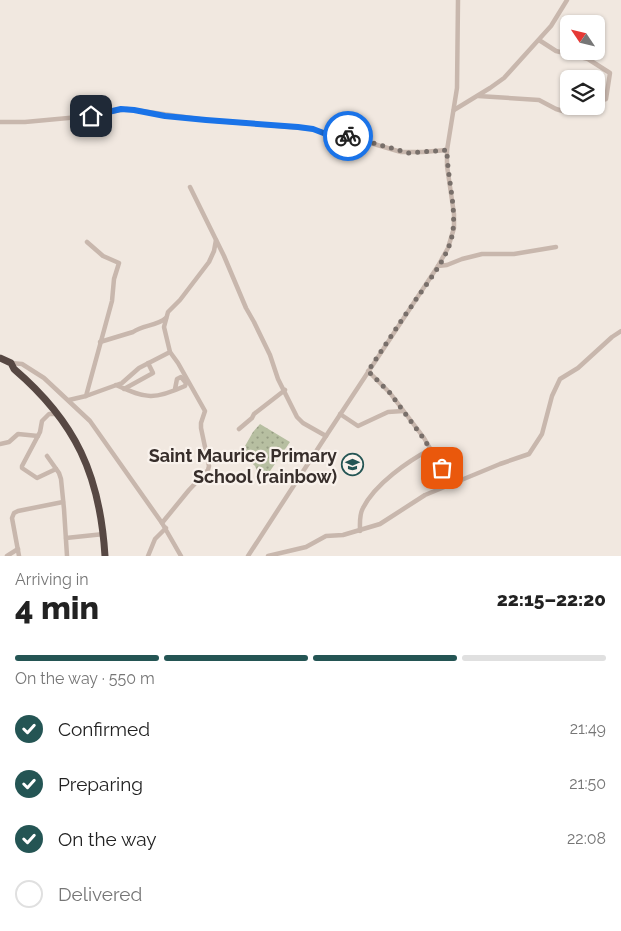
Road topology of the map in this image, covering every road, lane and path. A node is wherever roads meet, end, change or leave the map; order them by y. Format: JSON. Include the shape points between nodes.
{"nodes":[{"id":1,"x":458,"y":0,"type":"edge"},
{"id":2,"x":567,"y":0,"type":"edge"},
{"id":3,"x":539,"y":40,"type":"junction"},
{"id":4,"x":478,"y":96,"type":"junction"},
{"id":5,"x":605,"y":99,"type":"edge"},
{"id":6,"x":454,"y":110,"type":"junction"},
{"id":7,"x":560,"y":110,"type":"edge"},
{"id":8,"x":0,"y":122,"type":"edge"},
{"id":9,"x":447,"y":150,"type":"junction"},
{"id":10,"x":190,"y":188,"type":"dead end"},
{"id":11,"x":216,"y":240,"type":"junction"},
{"id":12,"x":87,"y":242,"type":"dead end"},
{"id":13,"x":556,"y":247,"type":"dead end"},
{"id":14,"x":438,"y":266,"type":"junction"},
{"id":15,"x":167,"y":317,"type":"junction"},
{"id":16,"x":621,"y":331,"type":"edge"},
{"id":17,"x":100,"y":342,"type":"junction"},
{"id":18,"x":170,"y":352,"type":"junction"},
{"id":19,"x":0,"y":358,"type":"edge"},
{"id":20,"x":11,"y":362,"type":"junction"},
{"id":21,"x":148,"y":363,"type":"junction"},
{"id":22,"x":368,"y":371,"type":"junction"},
{"id":23,"x":116,"y":385,"type":"junction"},
{"id":24,"x":124,"y":389,"type":"junction"},
{"id":25,"x":175,"y":389,"type":"dead end"},
{"id":26,"x":285,"y":390,"type":"junction"},
{"id":27,"x":86,"y":396,"type":"junction"},
{"id":28,"x":69,"y":400,"type":"junction"},
{"id":29,"x":403,"y":411,"type":"junction"},
{"id":30,"x":58,"y":414,"type":"junction"},
{"id":31,"x":340,"y":414,"type":"junction"},
{"id":32,"x":240,"y":429,"type":"dead end"},
{"id":33,"x":38,"y":436,"type":"junction"},
{"id":34,"x":326,"y":436,"type":"junction"},
{"id":35,"x":0,"y":444,"type":"edge"},
{"id":36,"x":431,"y":449,"type":"junction"},
{"id":37,"x":47,"y":456,"type":"dead end"},
{"id":38,"x":56,"y":469,"type":"junction"},
{"id":39,"x":451,"y":485,"type":"junction"},
{"id":40,"x":63,"y":502,"type":"junction"},
{"id":41,"x":162,"y":523,"type":"junction"},
{"id":42,"x":166,"y":528,"type":"junction"},
{"id":43,"x":360,"y":531,"type":"junction"},
{"id":44,"x":104,"y":534,"type":"junction"},
{"id":45,"x":66,"y":538,"type":"junction"},
{"id":46,"x":18,"y":550,"type":"junction"},
{"id":47,"x":7,"y":556,"type":"edge"},
{"id":48,"x":19,"y":556,"type":"edge"},
{"id":49,"x":67,"y":556,"type":"edge"},
{"id":50,"x":105,"y":556,"type":"edge"},
{"id":51,"x":148,"y":556,"type":"edge"},
{"id":52,"x":181,"y":556,"type":"edge"},
{"id":53,"x":248,"y":556,"type":"edge"},
{"id":54,"x":268,"y":556,"type":"edge"}],
"edges":[{"from":1,"to":6,"type":"street"},
{"from":2,"to":3,"type":"street"},
{"from":3,"to":4,"type":"street","via":[[504,78]]},
{"from":3,"to":5,"type":"street","via":[[556,51],[588,59],[610,73]]},
{"from":4,"to":6,"type":"street"},
{"from":4,"to":7,"type":"street","via":[[539,100]]},
{"from":6,"to":9,"type":"street"},
{"from":8,"to":9,"type":"street","via":[[72,118],[127,109],[313,129],[409,153]]},
{"from":9,"to":14,"type":"street","via":[[454,228]]},
{"from":10,"to":11,"type":"street"},
{"from":11,"to":15,"type":"street","via":[[208,262]]},
{"from":11,"to":26,"type":"street"},
{"from":12,"to":17,"type":"street","via":[[119,264]]},
{"from":13,"to":14,"type":"street","via":[[514,254],[482,254]]},
{"from":14,"to":22,"type":"street"},
{"from":15,"to":17,"type":"street","via":[[160,323]]},
{"from":15,"to":18,"type":"street","via":[[164,327]]},
{"from":16,"to":39,"type":"street","via":[[560,379],[542,434],[529,454]]},
{"from":17,"to":27,"type":"street"},
{"from":18,"to":21,"type":"street"},
{"from":18,"to":41,"type":"street","via":[[204,411],[202,440],[209,466]]},
{"from":19,"to":20,"type":"highway"},
{"from":20,"to":28,"type":"street","via":[[22,364],[36,373]]},
{"from":20,"to":30,"type":"highway"},
{"from":21,"to":23,"type":"street"},
{"from":21,"to":24,"type":"street","via":[[153,373]]},
{"from":22,"to":29,"type":"street"},
{"from":22,"to":31,"type":"street"},
{"from":23,"to":24,"type":"street"},
{"from":23,"to":27,"type":"street"},
{"from":24,"to":25,"type":"street","via":[[140,396],[160,396]]},
{"from":26,"to":32,"type":"street"},
{"from":26,"to":34,"type":"street","via":[[300,420]]},
{"from":27,"to":28,"type":"street"},
{"from":28,"to":41,"type":"street","via":[[100,432]]},
{"from":29,"to":31,"type":"street","via":[[388,412],[358,426]]},
{"from":29,"to":36,"type":"street"},
{"from":30,"to":33,"type":"street","via":[[47,415]]},
{"from":30,"to":44,"type":"highway","via":[[72,433],[91,474]]},
{"from":31,"to":34,"type":"street"},
{"from":33,"to":35,"type":"street","via":[[18,434],[9,442]]},
{"from":33,"to":38,"type":"street","via":[[22,467],[37,478]]},
{"from":34,"to":53,"type":"street"},
{"from":36,"to":39,"type":"street"},
{"from":36,"to":43,"type":"street","via":[[392,474],[376,491],[362,509]]},
{"from":37,"to":38,"type":"street"},
{"from":38,"to":40,"type":"street"},
{"from":39,"to":43,"type":"street","via":[[421,497],[385,522]]},
{"from":40,"to":45,"type":"street"},
{"from":40,"to":46,"type":"street","via":[[14,513],[12,518]]},
{"from":41,"to":42,"type":"street"},
{"from":42,"to":51,"type":"street","via":[[155,539]]},
{"from":42,"to":52,"type":"street"},
{"from":43,"to":54,"type":"street","via":[[326,536],[306,547]]},
{"from":44,"to":45,"type":"street"},
{"from":44,"to":50,"type":"highway"},
{"from":45,"to":49,"type":"street"},
{"from":46,"to":47,"type":"street"},
{"from":46,"to":48,"type":"street"}]}
